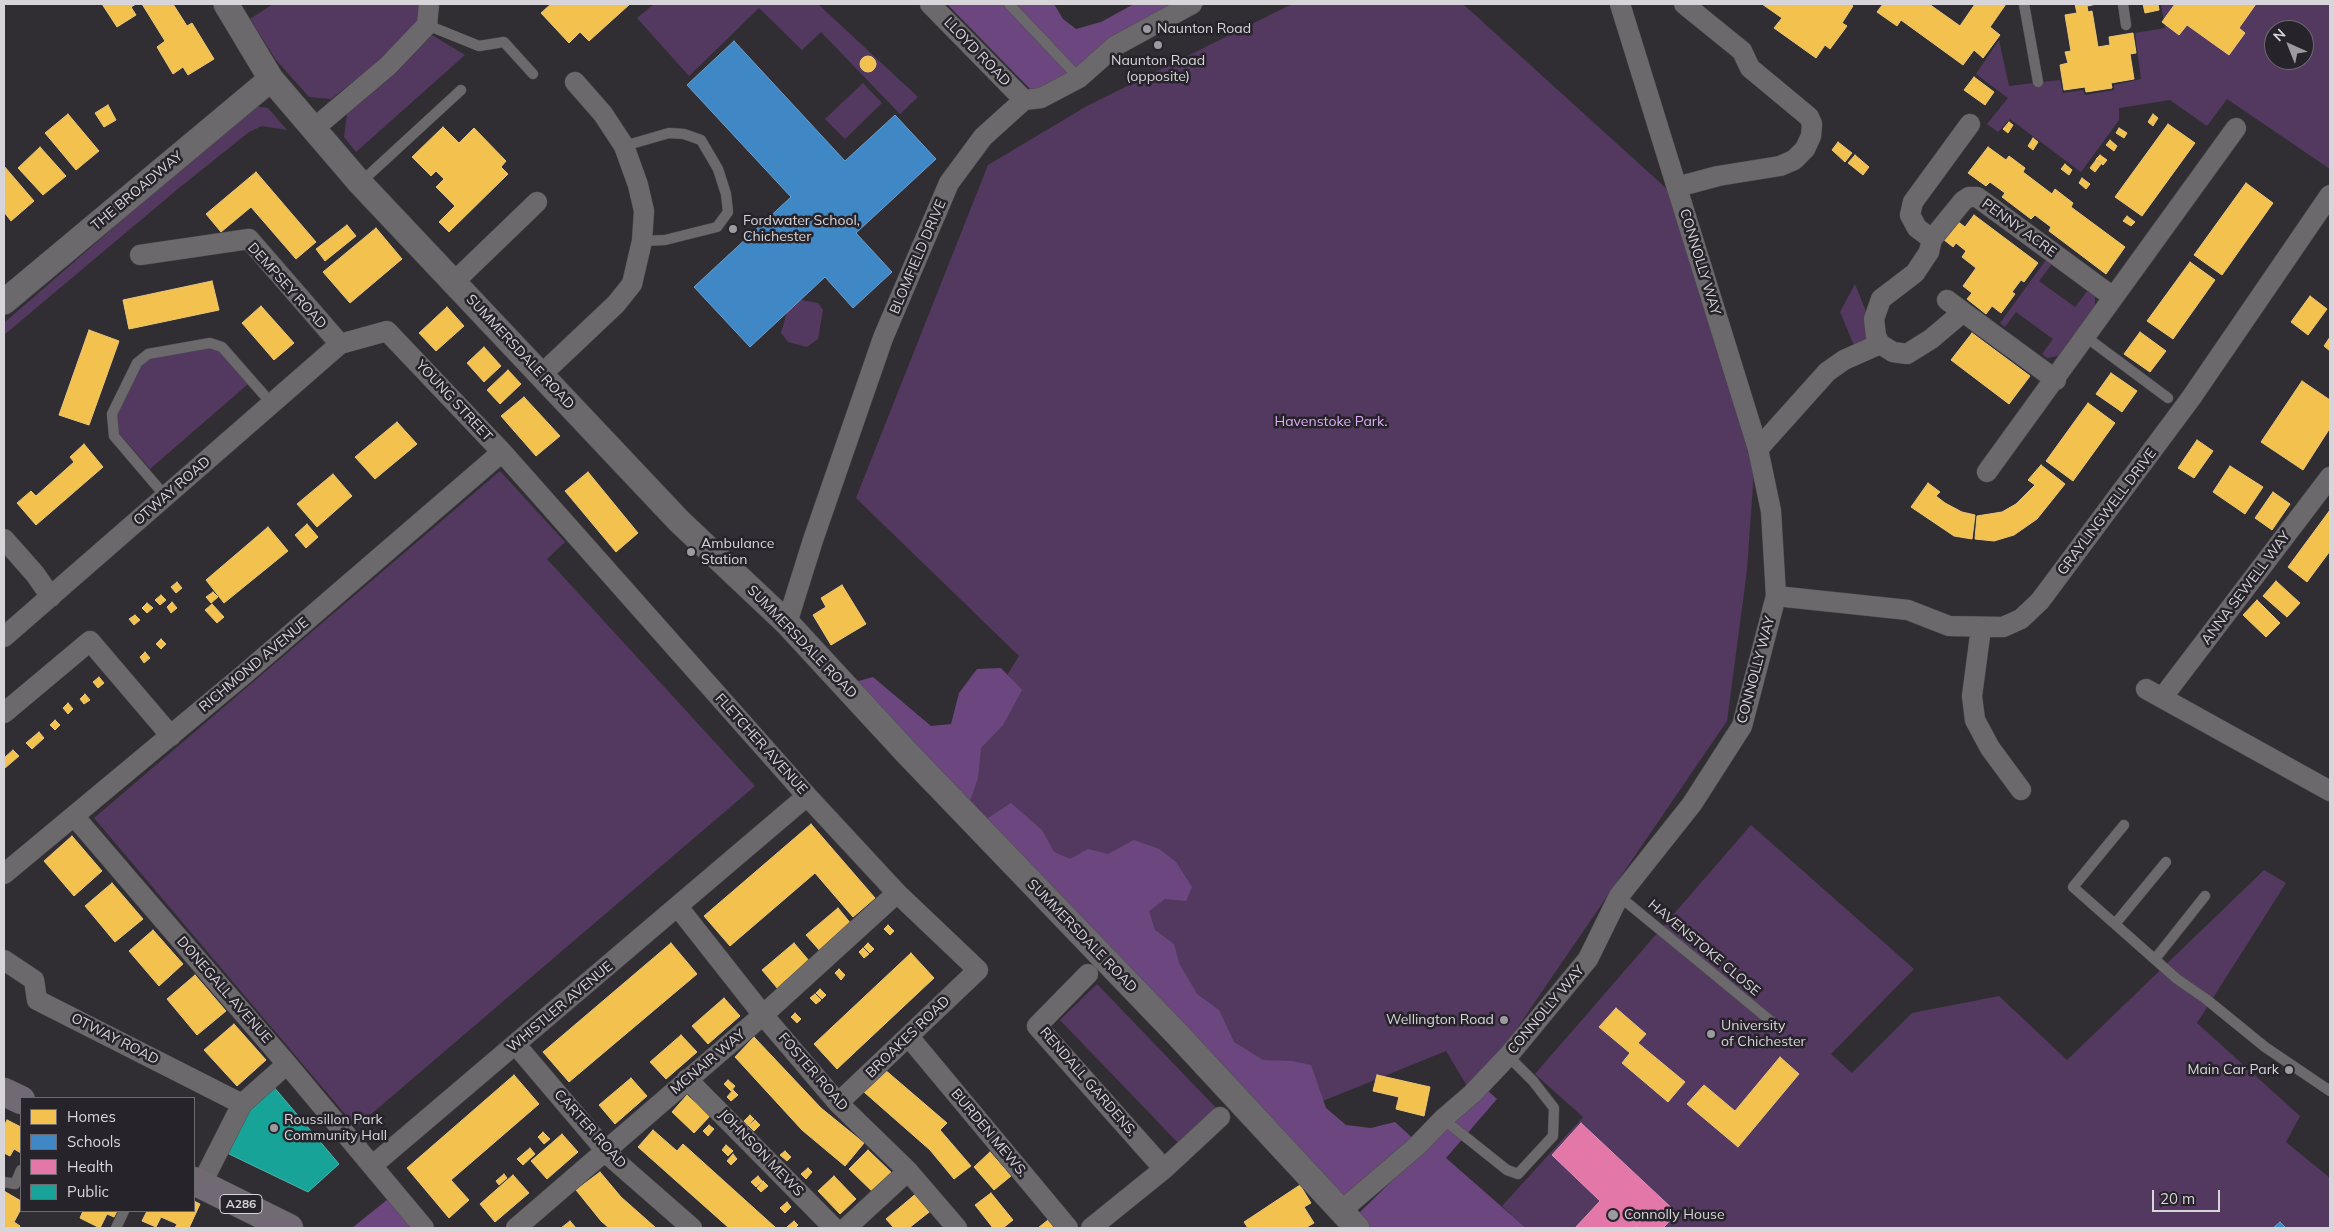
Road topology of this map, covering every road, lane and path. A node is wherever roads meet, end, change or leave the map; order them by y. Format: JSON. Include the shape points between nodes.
{"nodes":[{"id":1,"x":226,"y":4,"type":"edge"},
{"id":2,"x":429,"y":4,"type":"edge"},
{"id":3,"x":930,"y":4,"type":"edge"},
{"id":4,"x":1009,"y":4,"type":"edge"},
{"id":5,"x":1192,"y":4,"type":"edge"},
{"id":6,"x":1620,"y":4,"type":"edge"},
{"id":7,"x":1684,"y":4,"type":"edge"},
{"id":8,"x":2024,"y":4,"type":"edge"},
{"id":9,"x":2123,"y":4,"type":"edge"},
{"id":10,"x":427,"y":25,"type":"junction"},
{"id":11,"x":2126,"y":25,"type":"dead end"},
{"id":12,"x":533,"y":74,"type":"dead end"},
{"id":13,"x":1079,"y":78,"type":"junction"},
{"id":14,"x":271,"y":79,"type":"junction"},
{"id":15,"x":575,"y":82,"type":"dead end"},
{"id":16,"x":2038,"y":82,"type":"dead end"},
{"id":17,"x":461,"y":90,"type":"dead end"},
{"id":18,"x":1024,"y":100,"type":"junction"},
{"id":19,"x":1970,"y":124,"type":"dead end"},
{"id":20,"x":2236,"y":128,"type":"dead end"},
{"id":21,"x":312,"y":130,"type":"junction"},
{"id":22,"x":624,"y":146,"type":"junction"},
{"id":23,"x":360,"y":183,"type":"junction"},
{"id":24,"x":1677,"y":187,"type":"junction"},
{"id":25,"x":2330,"y":194,"type":"edge"},
{"id":26,"x":537,"y":202,"type":"dead end"},
{"id":27,"x":1932,"y":239,"type":"junction"},
{"id":28,"x":642,"y":240,"type":"junction"},
{"id":29,"x":140,"y":255,"type":"dead end"},
{"id":30,"x":454,"y":282,"type":"junction"},
{"id":31,"x":2113,"y":298,"type":"junction"},
{"id":32,"x":1947,"y":300,"type":"dead end"},
{"id":33,"x":4,"y":302,"type":"edge"},
{"id":34,"x":1964,"y":312,"type":"junction"},
{"id":35,"x":2086,"y":338,"type":"junction"},
{"id":36,"x":340,"y":344,"type":"junction"},
{"id":37,"x":1880,"y":344,"type":"junction"},
{"id":38,"x":542,"y":374,"type":"junction"},
{"id":39,"x":2056,"y":380,"type":"junction"},
{"id":40,"x":2168,"y":398,"type":"dead end"},
{"id":41,"x":272,"y":404,"type":"junction"},
{"id":42,"x":1758,"y":449,"type":"junction"},
{"id":43,"x":502,"y":452,"type":"junction"},
{"id":44,"x":1988,"y":472,"type":"dead end"},
{"id":45,"x":2330,"y":477,"type":"edge"},
{"id":46,"x":166,"y":497,"type":"junction"},
{"id":47,"x":552,"y":510,"type":"joint"},
{"id":48,"x":4,"y":539,"type":"edge"},
{"id":49,"x":51,"y":596,"type":"junction"},
{"id":50,"x":1776,"y":596,"type":"junction"},
{"id":51,"x":787,"y":623,"type":"junction"},
{"id":52,"x":1981,"y":628,"type":"junction"},
{"id":53,"x":4,"y":637,"type":"edge"},
{"id":54,"x":4,"y":713,"type":"edge"},
{"id":55,"x":171,"y":736,"type":"junction"},
{"id":56,"x":2021,"y":790,"type":"dead end"},
{"id":57,"x":2330,"y":791,"type":"edge"},
{"id":58,"x":807,"y":796,"type":"junction"},
{"id":59,"x":74,"y":816,"type":"junction"},
{"id":60,"x":2124,"y":825,"type":"dead end"},
{"id":61,"x":2166,"y":862,"type":"dead end"},
{"id":62,"x":4,"y":874,"type":"edge"},
{"id":63,"x":897,"y":893,"type":"junction"},
{"id":64,"x":1619,"y":896,"type":"junction"},
{"id":65,"x":2205,"y":896,"type":"dead end"},
{"id":66,"x":678,"y":908,"type":"junction"},
{"id":67,"x":2115,"y":924,"type":"junction"},
{"id":68,"x":2155,"y":959,"type":"junction"},
{"id":69,"x":4,"y":960,"type":"edge"},
{"id":70,"x":978,"y":970,"type":"joint"},
{"id":71,"x":1088,"y":974,"type":"dead end"},
{"id":72,"x":763,"y":1015,"type":"junction"},
{"id":73,"x":1772,"y":1022,"type":"dead end"},
{"id":74,"x":909,"y":1037,"type":"junction"},
{"id":75,"x":516,"y":1045,"type":"junction"},
{"id":76,"x":1508,"y":1056,"type":"junction"},
{"id":77,"x":287,"y":1064,"type":"junction"},
{"id":78,"x":687,"y":1079,"type":"junction"},
{"id":79,"x":2330,"y":1091,"type":"edge"},
{"id":80,"x":4,"y":1092,"type":"edge"},
{"id":81,"x":20,"y":1100,"type":"edge"},
{"id":82,"x":838,"y":1103,"type":"junction"},
{"id":83,"x":242,"y":1104,"type":"junction"},
{"id":84,"x":1220,"y":1117,"type":"dead end"},
{"id":85,"x":1443,"y":1119,"type":"junction"},
{"id":86,"x":606,"y":1151,"type":"junction"},
{"id":87,"x":373,"y":1165,"type":"junction"},
{"id":88,"x":1164,"y":1169,"type":"junction"},
{"id":89,"x":908,"y":1171,"type":"junction"},
{"id":90,"x":20,"y":1172,"type":"edge"},
{"id":91,"x":4,"y":1182,"type":"edge"},
{"id":92,"x":197,"y":1183,"type":"edge"},
{"id":93,"x":124,"y":1212,"type":"edge"},
{"id":94,"x":260,"y":1222,"type":"edge"},
{"id":95,"x":1352,"y":1223,"type":"edge"},
{"id":96,"x":116,"y":1228,"type":"edge"},
{"id":97,"x":289,"y":1228,"type":"edge"},
{"id":98,"x":424,"y":1228,"type":"edge"},
{"id":99,"x":516,"y":1228,"type":"edge"},
{"id":100,"x":692,"y":1228,"type":"edge"},
{"id":101,"x":834,"y":1228,"type":"edge"},
{"id":102,"x":846,"y":1228,"type":"edge"},
{"id":103,"x":957,"y":1228,"type":"edge"},
{"id":104,"x":1068,"y":1228,"type":"edge"},
{"id":105,"x":1091,"y":1228,"type":"edge"}],
"edges":[{"from":1,"to":14,"type":"street","name":"SUMMERSDALE ROAD"},
{"from":2,"to":10,"type":"street"},
{"from":3,"to":18,"type":"street","name":"LLOYD ROAD"},
{"from":4,"to":13,"type":"lane"},
{"from":5,"to":13,"type":"street","name":"BLOMFIELD DRIVE","via":[[1116,46]]},
{"from":6,"to":24,"type":"street","name":"CONNOLLY WAY"},
{"from":7,"to":24,"type":"street","via":[[1742,51],[1750,68],[1809,117],[1812,124],[1805,149],[1794,160],[1780,166],[1718,176]]},
{"from":8,"to":16,"type":"lane"},
{"from":9,"to":11,"type":"lane"},
{"from":10,"to":12,"type":"lane","via":[[479,46],[504,42]]},
{"from":10,"to":21,"type":"street","via":[[388,66]]},
{"from":13,"to":18,"type":"street","name":"BLOMFIELD DRIVE","via":[[1041,98]]},
{"from":14,"to":21,"type":"street","name":"SUMMERSDALE ROAD"},
{"from":14,"to":33,"type":"street","name":"THE BROADWAY"},
{"from":15,"to":22,"type":"street","via":[[603,114]]},
{"from":17,"to":23,"type":"lane"},
{"from":18,"to":51,"type":"street","name":"BLOMFIELD DRIVE","via":[[984,137],[950,183],[883,338]]},
{"from":19,"to":27,"type":"street","via":[[1913,202],[1910,215],[1917,228]]},
{"from":20,"to":31,"type":"street"},
{"from":21,"to":23,"type":"street","name":"SUMMERSDALE ROAD"},
{"from":22,"to":28,"type":"street","via":[[644,211]]},
{"from":22,"to":28,"type":"lane","via":[[669,133],[701,140],[718,169],[726,194],[728,212],[717,228],[666,240]]},
{"from":23,"to":30,"type":"street","name":"SUMMERSDALE ROAD"},
{"from":24,"to":42,"type":"street","name":"CONNOLLY WAY"},
{"from":25,"to":52,"type":"street","name":"GRAYLINGWELL DRIVE","via":[[2191,398],[2040,601],[2021,619],[2003,627]]},
{"from":26,"to":30,"type":"street"},
{"from":27,"to":31,"type":"street","name":"PENNY ACRE","via":[[1963,201],[1970,196],[1977,197]]},
{"from":27,"to":37,"type":"street","name":"PENNY ACRE","via":[[1929,252],[1915,273],[1882,299],[1874,319]]},
{"from":28,"to":38,"type":"street","via":[[632,284],[616,304]]},
{"from":29,"to":36,"type":"street","name":"DEMPSEY ROAD","via":[[249,240]]},
{"from":30,"to":38,"type":"street","name":"SUMMERSDALE ROAD"},
{"from":31,"to":35,"type":"street"},
{"from":32,"to":34,"type":"street"},
{"from":34,"to":37,"type":"street","via":[[1907,354],[1893,352]]},
{"from":34,"to":39,"type":"street"},
{"from":35,"to":39,"type":"street"},
{"from":35,"to":40,"type":"lane"},
{"from":36,"to":41,"type":"street","name":"OTWAY ROAD"},
{"from":36,"to":43,"type":"street","name":"YOUNG STREET","via":[[388,331]]},
{"from":37,"to":42,"type":"street","via":[[1844,360],[1827,372]]},
{"from":38,"to":51,"type":"street","name":"SUMMERSDALE ROAD","via":[[679,521]]},
{"from":39,"to":44,"type":"street"},
{"from":41,"to":46,"type":"street","name":"OTWAY ROAD"},
{"from":41,"to":46,"type":"lane","via":[[222,347],[210,343],[148,354],[137,363],[112,414],[114,436]]},
{"from":42,"to":50,"type":"street","name":"CONNOLLY WAY","via":[[1771,511]]},
{"from":43,"to":47,"type":"street","name":"YOUNG STREET"},
{"from":43,"to":55,"type":"street","name":"RICHMOND AVENUE"},
{"from":45,"to":57,"type":"street","name":"ANNA SEWELL WAY","via":[[2154,694]]},
{"from":46,"to":49,"type":"street","name":"OTWAY ROAD"},
{"from":47,"to":58,"type":"street","name":"FLETCHER AVENUE"},
{"from":48,"to":49,"type":"street"},
{"from":49,"to":53,"type":"street","name":"OTWAY ROAD"},
{"from":50,"to":52,"type":"street","name":"GRAYLINGWELL DRIVE","via":[[1908,610],[1949,626]]},
{"from":50,"to":64,"type":"street","name":"CONNOLLY WAY","via":[[1742,726],[1692,804]]},
{"from":51,"to":95,"type":"street","name":"SUMMERSDALE ROAD"},
{"from":52,"to":56,"type":"street","via":[[1972,696],[1975,720],[1990,748]]},
{"from":54,"to":55,"type":"street","via":[[90,641]]},
{"from":55,"to":59,"type":"street","name":"RICHMOND AVENUE"},
{"from":58,"to":63,"type":"street","name":"FLETCHER AVENUE"},
{"from":58,"to":66,"type":"street","name":"WHISTLER AVENUE"},
{"from":59,"to":62,"type":"street","name":"RICHMOND AVENUE"},
{"from":59,"to":77,"type":"street","name":"DONEGALL AVENUE"},
{"from":60,"to":67,"type":"lane","via":[[2073,887]]},
{"from":61,"to":67,"type":"lane"},
{"from":63,"to":70,"type":"street","name":"FLETCHER AVENUE"},
{"from":63,"to":72,"type":"street","name":"MCNAIR WAY"},
{"from":64,"to":73,"type":"lane","name":"HAVENSTOKE CLOSE"},
{"from":64,"to":76,"type":"street","name":"CONNOLLY WAY","via":[[1588,959]]},
{"from":65,"to":68,"type":"lane"},
{"from":66,"to":72,"type":"street","name":"FOSTER ROAD"},
{"from":66,"to":75,"type":"street","name":"WHISTLER AVENUE"},
{"from":67,"to":68,"type":"lane"},
{"from":68,"to":79,"type":"lane","via":[[2265,1047]]},
{"from":69,"to":83,"type":"street","name":"OTWAY ROAD","via":[[34,980],[38,1000]]},
{"from":70,"to":74,"type":"street","name":"BROAKES ROAD"},
{"from":71,"to":88,"type":"street","name":"RENDALL GARDENS.","via":[[1037,1026]]},
{"from":72,"to":78,"type":"street","name":"MCNAIR WAY"},
{"from":72,"to":82,"type":"street","name":"FOSTER ROAD"},
{"from":74,"to":82,"type":"street","name":"BROAKES ROAD"},
{"from":74,"to":104,"type":"street","name":"BURDEN MEWS."},
{"from":75,"to":86,"type":"street","name":"CARTER ROAD"},
{"from":75,"to":87,"type":"street","name":"WHISTLER AVENUE"},
{"from":76,"to":85,"type":"street","name":"CONNOLLY WAY"},
{"from":76,"to":85,"type":"lane","via":[[1554,1108],[1553,1136],[1518,1174],[1507,1170]]},
{"from":77,"to":83,"type":"street"},
{"from":77,"to":87,"type":"street","name":"DONEGALL AVENUE"},
{"from":78,"to":86,"type":"street","name":"MCNAIR WAY"},
{"from":78,"to":101,"type":"street","name":"JOHNSON MEWS"},
{"from":80,"to":81,"type":"main road"},
{"from":82,"to":89,"type":"street","name":"FOSTER ROAD"},
{"from":83,"to":92,"type":"street"},
{"from":84,"to":88,"type":"street"},
{"from":85,"to":95,"type":"street","name":"CONNOLLY WAY","via":[[1416,1146]]},
{"from":86,"to":99,"type":"street","name":"MCNAIR WAY"},
{"from":86,"to":100,"type":"street","name":"CARTER ROAD"},
{"from":87,"to":98,"type":"street"},
{"from":88,"to":105,"type":"street"},
{"from":89,"to":102,"type":"street"},
{"from":89,"to":103,"type":"street","name":"FOSTER ROAD"},
{"from":90,"to":91,"type":"lane","via":[[14,1184]]},
{"from":92,"to":94,"type":"main road","number":"A286"},
{"from":93,"to":96,"type":"lane"},
{"from":94,"to":97,"type":"main road","number":"A286"}]}
